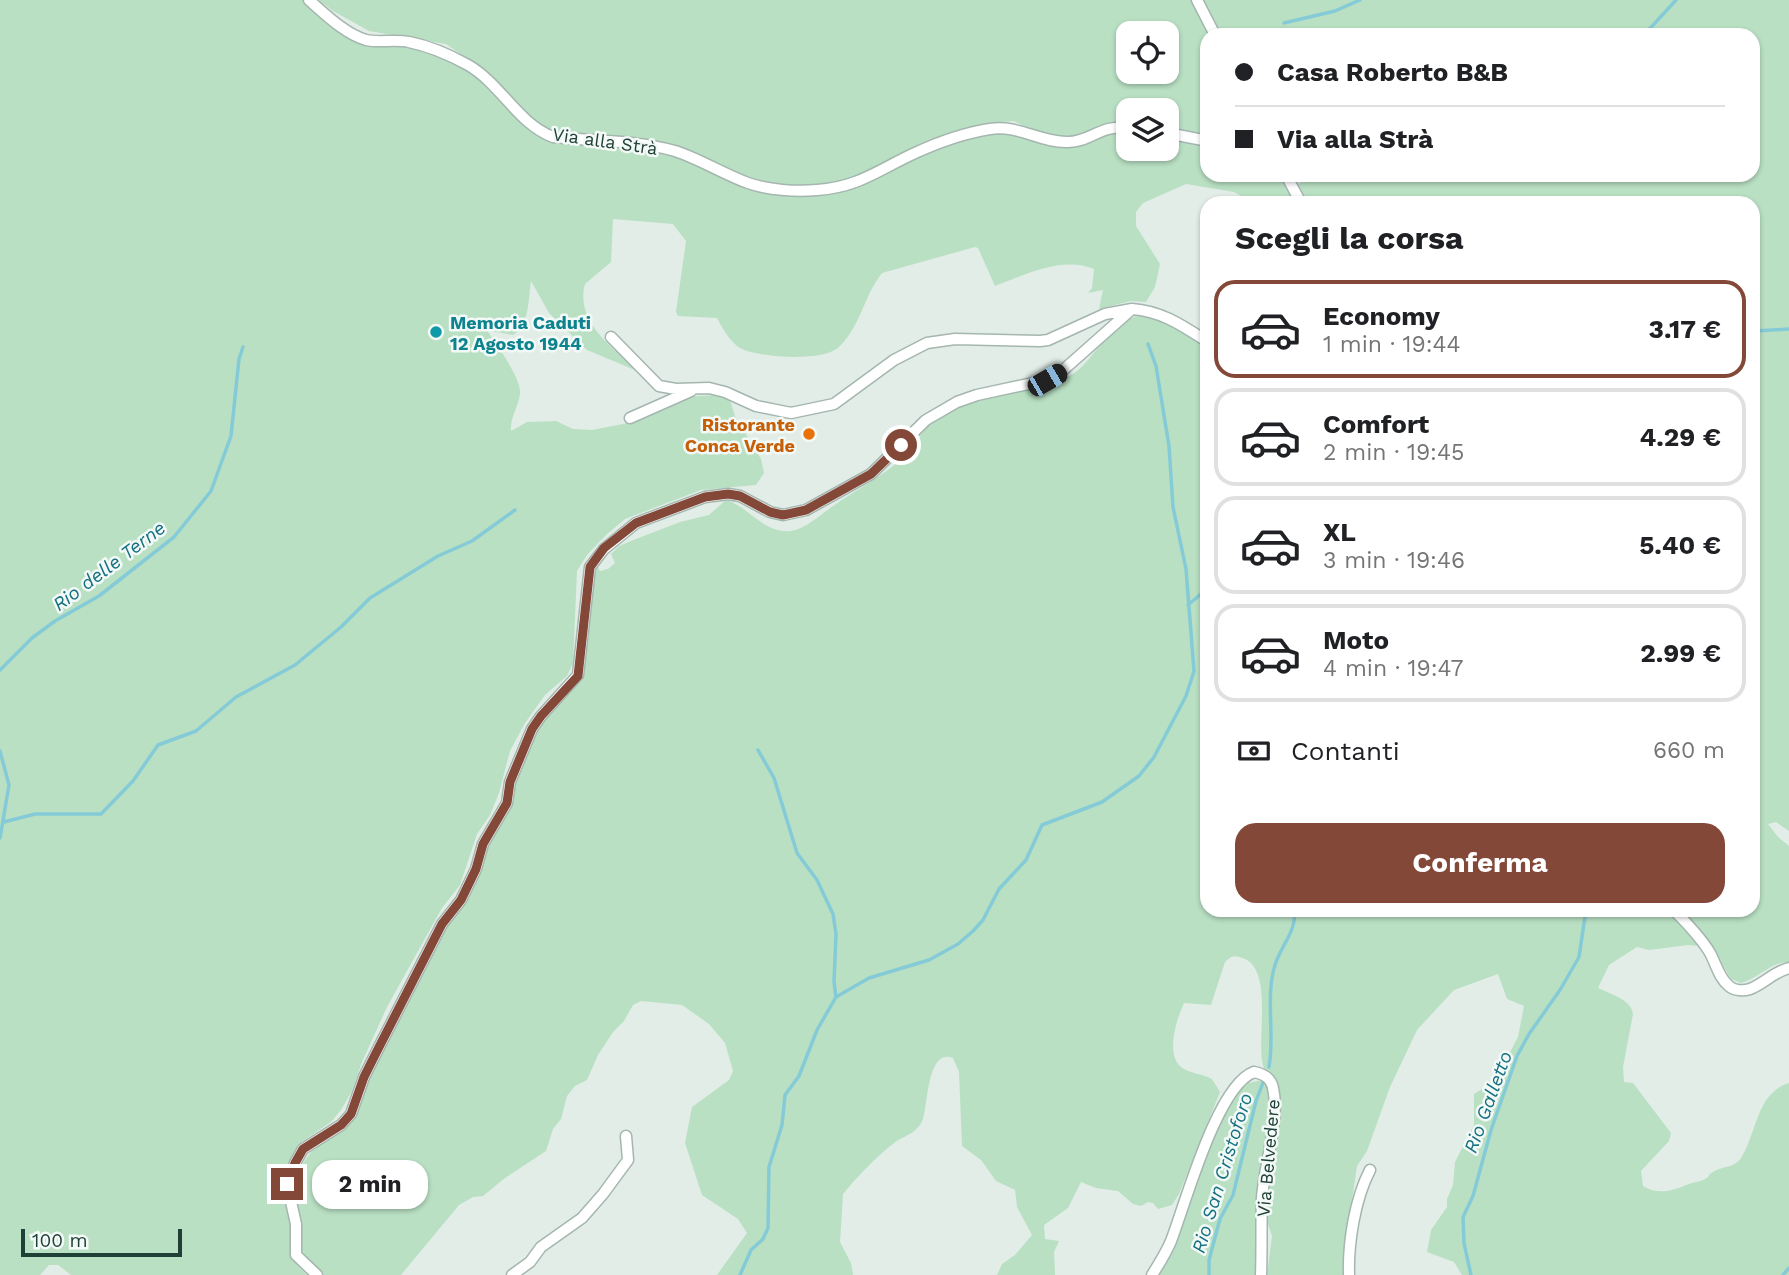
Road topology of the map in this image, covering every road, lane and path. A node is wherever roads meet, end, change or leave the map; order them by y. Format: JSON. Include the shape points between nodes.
{"nodes":[{"id":1,"x":309,"y":0,"type":"edge"},
{"id":2,"x":1197,"y":0,"type":"edge"},
{"id":3,"x":1211,"y":28,"type":"edge"},
{"id":4,"x":1116,"y":126,"type":"edge"},
{"id":5,"x":1179,"y":135,"type":"edge"},
{"id":6,"x":1200,"y":139,"type":"edge"},
{"id":7,"x":1132,"y":309,"type":"junction"},
{"id":8,"x":611,"y":337,"type":"dead end"},
{"id":9,"x":1200,"y":337,"type":"edge"},
{"id":10,"x":695,"y":389,"type":"junction"},
{"id":11,"x":630,"y":418,"type":"dead end"},
{"id":12,"x":1681,"y":917,"type":"edge"},
{"id":13,"x":1789,"y":968,"type":"edge"},
{"id":14,"x":626,"y":1136,"type":"dead end"},
{"id":15,"x":1370,"y":1170,"type":"dead end"},
{"id":16,"x":317,"y":1275,"type":"edge"},
{"id":17,"x":512,"y":1275,"type":"edge"},
{"id":18,"x":1152,"y":1275,"type":"edge"},
{"id":19,"x":1261,"y":1275,"type":"edge"},
{"id":20,"x":1349,"y":1275,"type":"edge"}],
"edges":[{"from":1,"to":4,"type":"street","name":"Via alla Strà","via":[[354,35],[409,42],[470,66],[545,134],[677,152],[769,188],[839,188],[949,138],[993,128],[1017,130],[1050,142],[1071,142]]},
{"from":2,"to":3,"type":"street"},
{"from":5,"to":6,"type":"street"},
{"from":7,"to":9,"type":"street","via":[[1169,317]]},
{"from":7,"to":10,"type":"street","via":[[1105,314],[1048,340],[927,343],[894,360],[834,404],[813,409],[773,410],[725,392]]},
{"from":7,"to":16,"type":"street","via":[[1061,372],[1047,380],[957,402],[926,420],[871,474],[806,510],[783,515],[740,496],[705,497],[636,523],[604,548],[590,567],[578,676],[532,729],[510,782],[507,803],[483,844],[476,869],[461,900],[442,924],[376,1053],[351,1114],[303,1149],[290,1174],[287,1184],[296,1224],[296,1255]]},
{"from":8,"to":10,"type":"street","via":[[659,386]]},
{"from":10,"to":11,"type":"street"},
{"from":12,"to":13,"type":"street","via":[[1733,989],[1749,989]]},
{"from":14,"to":17,"type":"street","via":[[628,1160],[603,1194],[582,1218]]},
{"from":15,"to":20,"type":"street","via":[[1351,1236]]},
{"from":18,"to":19,"type":"street","name":"Via Belvedere","via":[[1171,1240],[1219,1114],[1236,1085],[1254,1072],[1266,1076],[1273,1094],[1262,1198]]}]}
